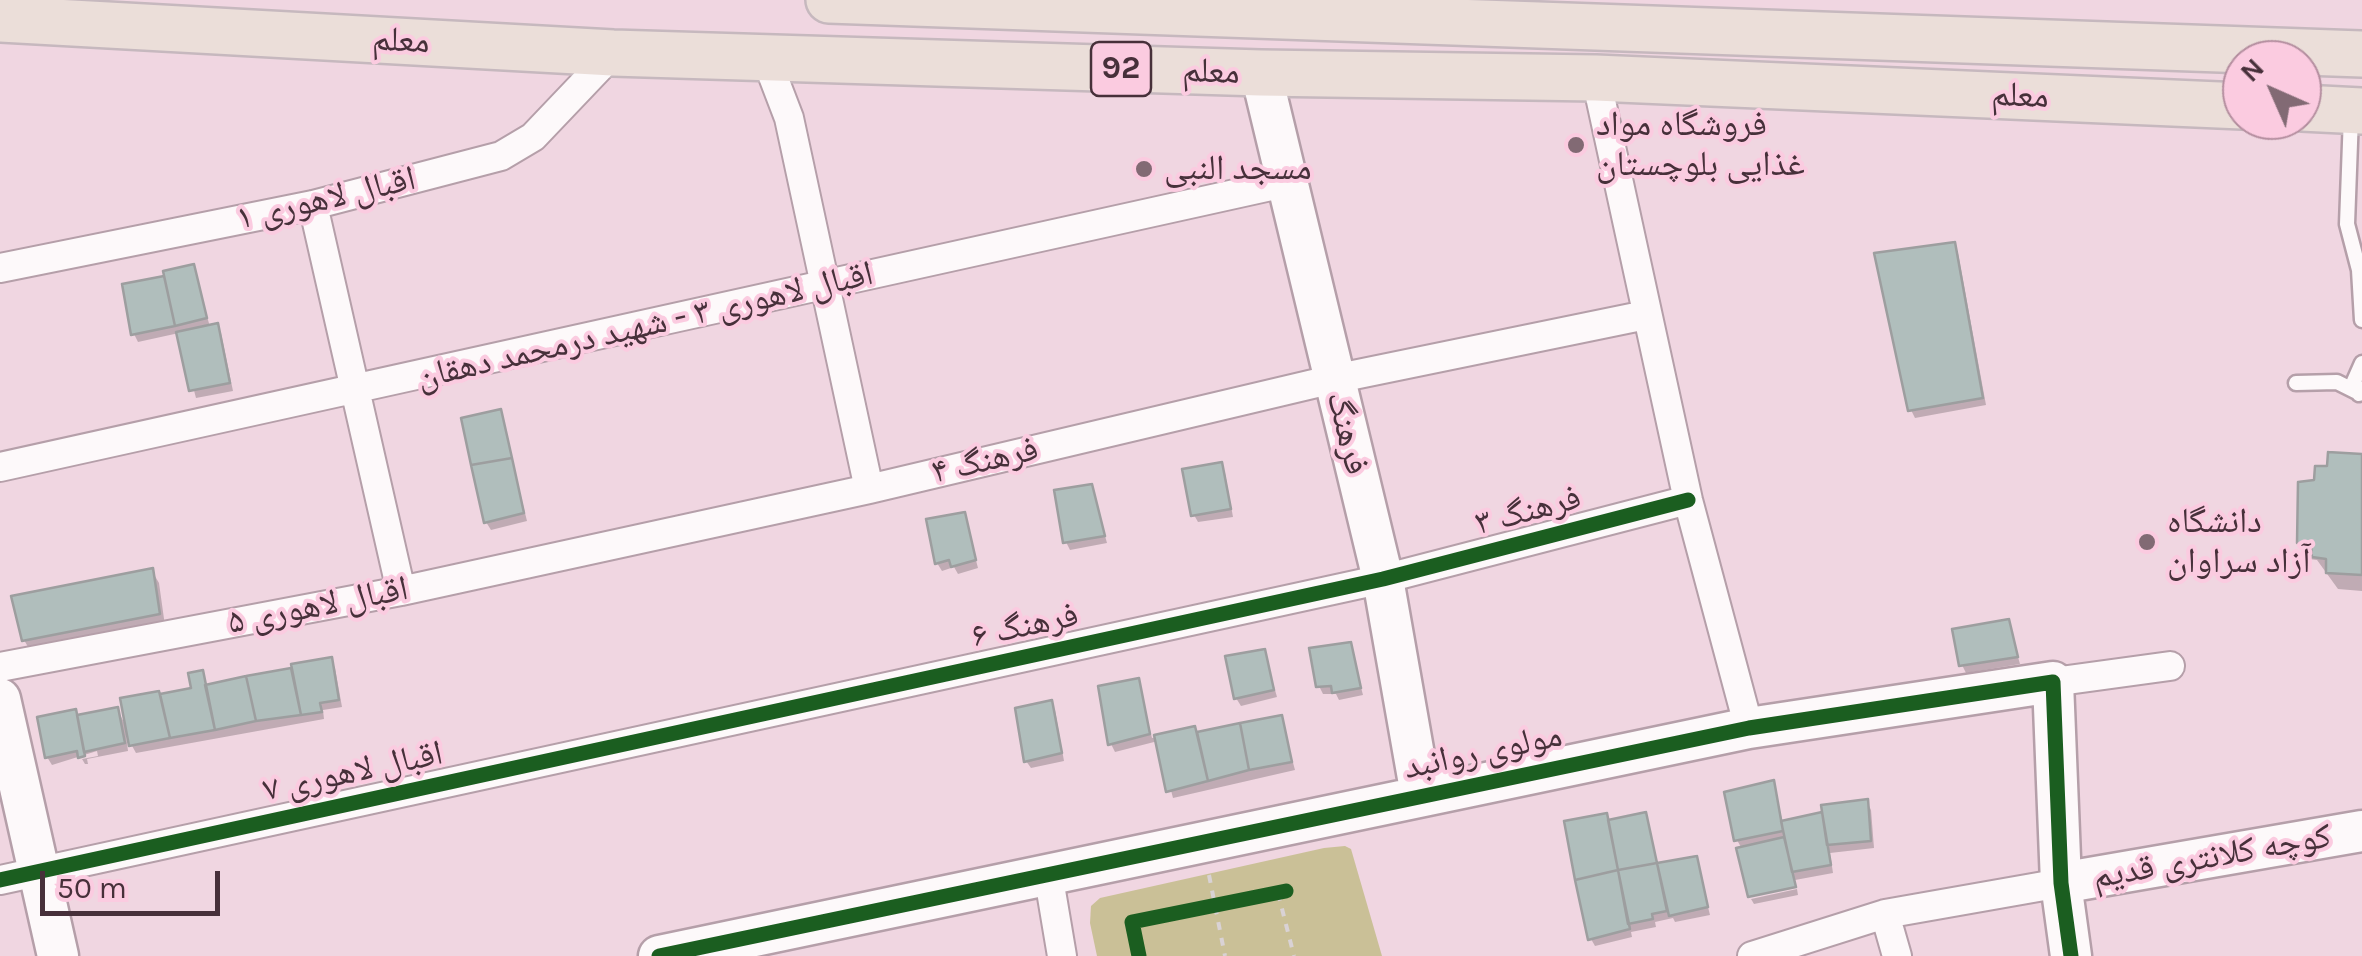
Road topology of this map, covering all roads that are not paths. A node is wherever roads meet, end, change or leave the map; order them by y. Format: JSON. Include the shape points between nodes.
{"nodes":[{"id":1,"x":829,"y":0,"type":"edge"},
{"id":2,"x":1485,"y":12,"type":"edge"},
{"id":3,"x":1265,"y":16,"type":"junction"},
{"id":4,"x":0,"y":19,"type":"edge"},
{"id":5,"x":613,"y":52,"type":"junction"},
{"id":6,"x":2362,"y":54,"type":"edge"},
{"id":7,"x":766,"y":58,"type":"junction"},
{"id":8,"x":1261,"y":73,"type":"junction"},
{"id":9,"x":1596,"y":78,"type":"junction"},
{"id":10,"x":2222,"y":105,"type":"edge"},
{"id":11,"x":2322,"y":109,"type":"edge"},
{"id":12,"x":2356,"y":110,"type":"edge"},
{"id":13,"x":1289,"y":182,"type":"junction"},
{"id":14,"x":313,"y":205,"type":"junction"},
{"id":15,"x":0,"y":268,"type":"edge"},
{"id":16,"x":824,"y":286,"type":"junction"},
{"id":17,"x":1646,"y":315,"type":"junction"},
{"id":18,"x":2362,"y":320,"type":"edge"},
{"id":19,"x":2360,"y":362,"type":"edge"},
{"id":20,"x":1334,"y":379,"type":"junction"},
{"id":21,"x":2338,"y":382,"type":"junction"},
{"id":22,"x":2296,"y":383,"type":"dead end"},
{"id":23,"x":354,"y":391,"type":"junction"},
{"id":24,"x":2360,"y":394,"type":"edge"},
{"id":25,"x":0,"y":467,"type":"edge"},
{"id":26,"x":868,"y":489,"type":"junction"},
{"id":27,"x":1688,"y":500,"type":"junction"},
{"id":28,"x":635,"y":540,"type":"joint"},
{"id":29,"x":1383,"y":579,"type":"junction"},
{"id":30,"x":401,"y":591,"type":"junction"},
{"id":31,"x":2170,"y":666,"type":"dead end"},
{"id":32,"x":0,"y":667,"type":"edge"},
{"id":33,"x":2053,"y":682,"type":"junction"},
{"id":34,"x":0,"y":699,"type":"edge"},
{"id":35,"x":1749,"y":728,"type":"junction"},
{"id":36,"x":679,"y":732,"type":"joint"},
{"id":37,"x":1421,"y":794,"type":"junction"},
{"id":38,"x":2362,"y":830,"type":"edge"},
{"id":39,"x":40,"y":871,"type":"junction"},
{"id":40,"x":1048,"y":873,"type":"junction"},
{"id":41,"x":0,"y":880,"type":"edge"},
{"id":42,"x":2061,"y":883,"type":"junction"},
{"id":43,"x":1884,"y":914,"type":"junction"},
{"id":44,"x":58,"y":956,"type":"edge"},
{"id":45,"x":659,"y":956,"type":"edge"},
{"id":46,"x":1062,"y":956,"type":"edge"},
{"id":47,"x":1752,"y":956,"type":"edge"},
{"id":48,"x":1897,"y":956,"type":"edge"},
{"id":49,"x":2071,"y":956,"type":"edge"}],
"edges":[{"from":1,"to":3,"type":"main road","name":"معلم","number":"92"},
{"from":2,"to":3,"type":"main road","name":"معلم","number":"92"},
{"from":2,"to":6,"type":"main road","name":"معلم","number":"92"},
{"from":3,"to":8,"type":"main road"},
{"from":4,"to":5,"type":"main road","name":"معلم","number":"92"},
{"from":5,"to":7,"type":"main road","name":"معلم","number":"92"},
{"from":5,"to":14,"type":"street","name":"اقبال لاهوری ۱","via":[[533,137],[501,156]]},
{"from":7,"to":8,"type":"main road","name":"معلم","number":"92"},
{"from":7,"to":16,"type":"street","via":[[789,118]]},
{"from":8,"to":9,"type":"main road","name":"معلم","number":"92"},
{"from":8,"to":13,"type":"street","name":"فرهنگ"},
{"from":9,"to":10,"type":"main road","name":"معلم","number":"92"},
{"from":9,"to":17,"type":"street"},
{"from":11,"to":12,"type":"main road"},
{"from":12,"to":18,"type":"lane","via":[[2347,224]]},
{"from":13,"to":16,"type":"street","name":"اقبال لاهوری ۳ - شهید درمحمد دهقان"},
{"from":13,"to":20,"type":"street","name":"فرهنگ"},
{"from":14,"to":15,"type":"street","name":"اقبال لاهوری ۱"},
{"from":14,"to":23,"type":"street"},
{"from":16,"to":23,"type":"street","name":"اقبال لاهوری ۳ - شهید درمحمد دهقان"},
{"from":16,"to":26,"type":"street"},
{"from":17,"to":20,"type":"street","name":"فرهنگ ۴"},
{"from":17,"to":27,"type":"street"},
{"from":19,"to":21,"type":"lane"},
{"from":19,"to":24,"type":"lane","via":[[2354,381]]},
{"from":20,"to":26,"type":"street","name":"فرهنگ ۴"},
{"from":20,"to":29,"type":"street","name":"فرهنگ"},
{"from":21,"to":22,"type":"lane"},
{"from":21,"to":24,"type":"lane"},
{"from":23,"to":25,"type":"street","name":"اقبال لاهوری ۳ - شهید درمحمد دهقان"},
{"from":23,"to":30,"type":"street"},
{"from":26,"to":28,"type":"street","name":"فرهنگ ۴"},
{"from":27,"to":29,"type":"street","name":"فرهنگ ۳"},
{"from":27,"to":35,"type":"street"},
{"from":28,"to":30,"type":"street","name":"اقبال لاهوری ۵"},
{"from":29,"to":36,"type":"street","name":"فرهنگ ۶"},
{"from":29,"to":37,"type":"street","name":"فرهنگ"},
{"from":30,"to":32,"type":"street","name":"اقبال لاهوری ۵"},
{"from":31,"to":33,"type":"street"},
{"from":33,"to":35,"type":"street","name":"مولوی روانبد"},
{"from":33,"to":42,"type":"street"},
{"from":34,"to":39,"type":"street"},
{"from":35,"to":37,"type":"street","name":"مولوی روانبد"},
{"from":36,"to":39,"type":"street","name":"اقبال لاهوری ۷"},
{"from":37,"to":40,"type":"street","name":"مولوی روانبد"},
{"from":38,"to":42,"type":"street","name":"کوچه کلانتری قدیم"},
{"from":39,"to":41,"type":"street","name":"اقبال لاهوری ۷"},
{"from":39,"to":44,"type":"street"},
{"from":40,"to":45,"type":"street","name":"مولوی روانبد"},
{"from":40,"to":46,"type":"street"},
{"from":42,"to":43,"type":"street"},
{"from":42,"to":49,"type":"street"},
{"from":43,"to":47,"type":"street"},
{"from":43,"to":48,"type":"street"}]}
